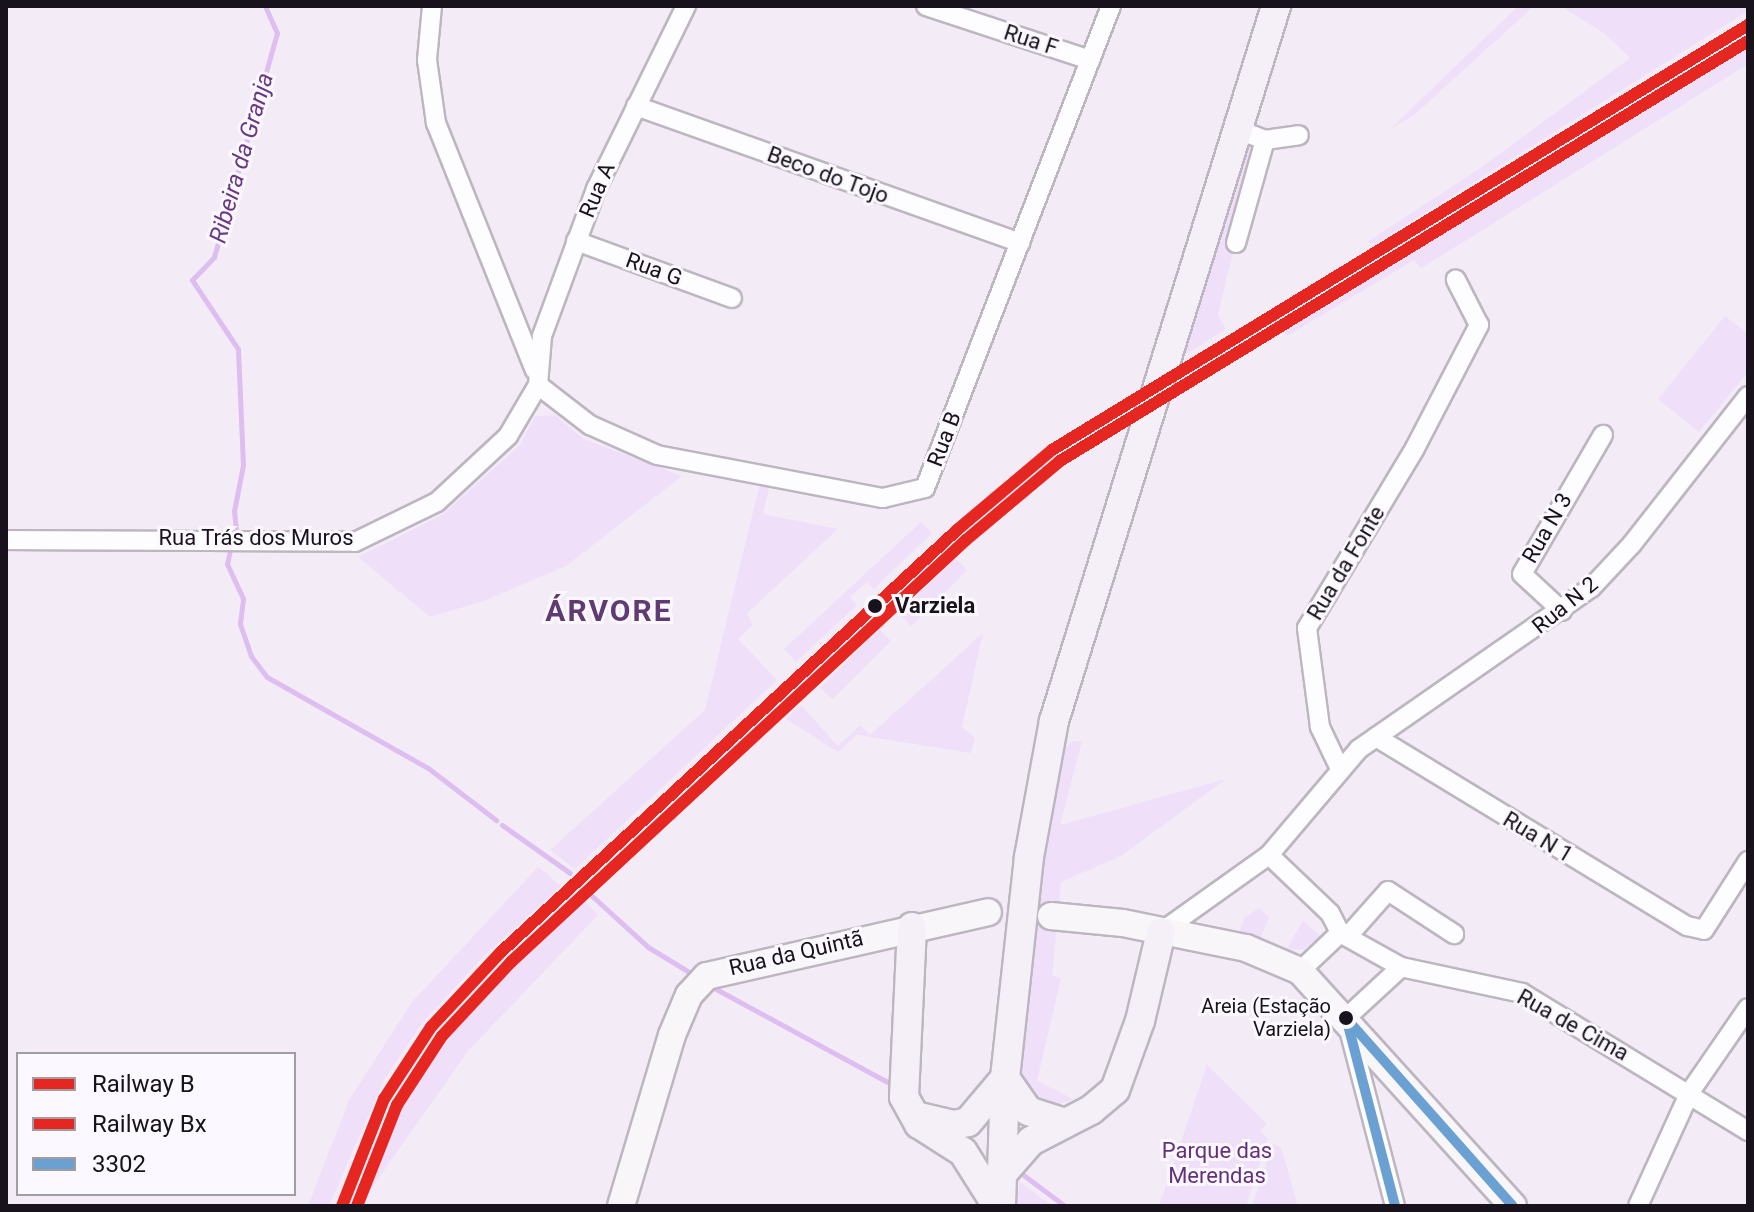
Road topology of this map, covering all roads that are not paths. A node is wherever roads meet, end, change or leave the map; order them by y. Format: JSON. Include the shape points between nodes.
{"nodes":[{"id":1,"x":432,"y":6,"type":"edge"},
{"id":2,"x":686,"y":6,"type":"edge"},
{"id":3,"x":926,"y":6,"type":"edge"},
{"id":4,"x":1111,"y":6,"type":"edge"},
{"id":5,"x":1276,"y":6,"type":"edge"},
{"id":6,"x":1090,"y":60,"type":"junction"},
{"id":7,"x":636,"y":106,"type":"junction"},
{"id":8,"x":1237,"y":129,"type":"junction"},
{"id":9,"x":1299,"y":135,"type":"dead end"},
{"id":10,"x":1265,"y":140,"type":"junction"},
{"id":11,"x":576,"y":241,"type":"junction"},
{"id":12,"x":1020,"y":243,"type":"junction"},
{"id":13,"x":1236,"y":243,"type":"dead end"},
{"id":14,"x":1456,"y":280,"type":"dead end"},
{"id":15,"x":732,"y":298,"type":"dead end"},
{"id":16,"x":538,"y":385,"type":"junction"},
{"id":17,"x":1748,"y":396,"type":"edge"},
{"id":18,"x":1603,"y":435,"type":"dead end"},
{"id":19,"x":6,"y":540,"type":"edge"},
{"id":20,"x":1562,"y":611,"type":"junction"},
{"id":21,"x":1376,"y":737,"type":"junction"},
{"id":22,"x":1340,"y":769,"type":"junction"},
{"id":23,"x":1269,"y":855,"type":"junction"},
{"id":24,"x":1748,"y":861,"type":"edge"},
{"id":25,"x":988,"y":912,"type":"dead end"},
{"id":26,"x":1051,"y":916,"type":"dead end"},
{"id":27,"x":912,"y":927,"type":"junction"},
{"id":28,"x":1161,"y":932,"type":"junction"},
{"id":29,"x":1454,"y":934,"type":"dead end"},
{"id":30,"x":1344,"y":935,"type":"junction"},
{"id":31,"x":1401,"y":967,"type":"junction"},
{"id":32,"x":1300,"y":971,"type":"junction"},
{"id":33,"x":1748,"y":1008,"type":"edge"},
{"id":34,"x":1346,"y":1018,"type":"junction"},
{"id":35,"x":1005,"y":1078,"type":"junction"},
{"id":36,"x":1690,"y":1092,"type":"junction"},
{"id":37,"x":912,"y":1114,"type":"junction"},
{"id":38,"x":1061,"y":1122,"type":"junction"},
{"id":39,"x":1748,"y":1131,"type":"edge"},
{"id":40,"x":1003,"y":1173,"type":"junction"},
{"id":41,"x":621,"y":1206,"type":"edge"},
{"id":42,"x":999,"y":1206,"type":"edge"},
{"id":43,"x":1395,"y":1206,"type":"edge"},
{"id":44,"x":1513,"y":1206,"type":"edge"},
{"id":45,"x":1638,"y":1206,"type":"edge"}],
"edges":[{"from":1,"to":16,"type":"street","via":[[427,60],[436,123],[455,180],[530,348]]},
{"from":2,"to":7,"type":"street","name":"Rua A"},
{"from":3,"to":6,"type":"street","name":"Rua F"},
{"from":4,"to":6,"type":"street","name":"Rua B"},
{"from":5,"to":8,"type":"main road"},
{"from":6,"to":12,"type":"street","name":"Rua B"},
{"from":7,"to":11,"type":"street","name":"Rua A"},
{"from":7,"to":12,"type":"street","name":"Beco do Tojo"},
{"from":8,"to":10,"type":"street"},
{"from":8,"to":35,"type":"main road","via":[[1054,721],[1029,857]]},
{"from":9,"to":10,"type":"street"},
{"from":10,"to":13,"type":"street"},
{"from":11,"to":15,"type":"street","name":"Rua G"},
{"from":11,"to":16,"type":"street","name":"Rua A","via":[[542,336]]},
{"from":12,"to":16,"type":"street","name":"Rua B","via":[[925,488],[883,498],[657,455],[590,425]]},
{"from":14,"to":22,"type":"street","name":"Rua da Fonte","via":[[1479,325],[1415,448],[1307,628],[1320,727]]},
{"from":16,"to":19,"type":"street","name":"Rua Trás dos Muros","via":[[508,436],[437,502],[355,542]]},
{"from":17,"to":20,"type":"street","name":"Rua N 2","via":[[1632,544]]},
{"from":18,"to":20,"type":"street","name":"Rua N 3","via":[[1522,574]]},
{"from":20,"to":21,"type":"street","name":"Rua N 2"},
{"from":21,"to":22,"type":"street","name":"Rua N 2"},
{"from":21,"to":24,"type":"street","name":"Rua N 1","via":[[1687,926],[1704,930]]},
{"from":22,"to":23,"type":"street"},
{"from":23,"to":28,"type":"street"},
{"from":23,"to":30,"type":"street","name":"Rua de Cima","via":[[1330,913]]},
{"from":25,"to":27,"type":"street","name":"Rua da Quintã"},
{"from":26,"to":28,"type":"street"},
{"from":27,"to":37,"type":"main road","via":[[902,1082]]},
{"from":27,"to":41,"type":"street","name":"Rua da Quintã","via":[[707,976],[689,995],[672,1035]]},
{"from":28,"to":32,"type":"street","via":[[1246,948]]},
{"from":28,"to":38,"type":"main road","via":[[1140,1021],[1115,1090],[1091,1110]]},
{"from":29,"to":30,"type":"street","via":[[1388,891]]},
{"from":30,"to":31,"type":"street","name":"Rua de Cima"},
{"from":30,"to":32,"type":"street"},
{"from":31,"to":34,"type":"street"},
{"from":31,"to":36,"type":"street","name":"Rua de Cima","via":[[1522,993]]},
{"from":32,"to":34,"type":"street"},
{"from":33,"to":36,"type":"street"},
{"from":34,"to":43,"type":"street"},
{"from":34,"to":44,"type":"street"},
{"from":35,"to":37,"type":"main road","via":[[968,1122],[954,1125]]},
{"from":35,"to":38,"type":"main road","via":[[1028,1111]]},
{"from":35,"to":40,"type":"main road"},
{"from":36,"to":39,"type":"street","name":"Rua de Cima"},
{"from":36,"to":45,"type":"street"},
{"from":37,"to":42,"type":"main road","via":[[963,1152]]},
{"from":38,"to":40,"type":"main road","via":[[1031,1141]]},
{"from":40,"to":42,"type":"main road"}]}
